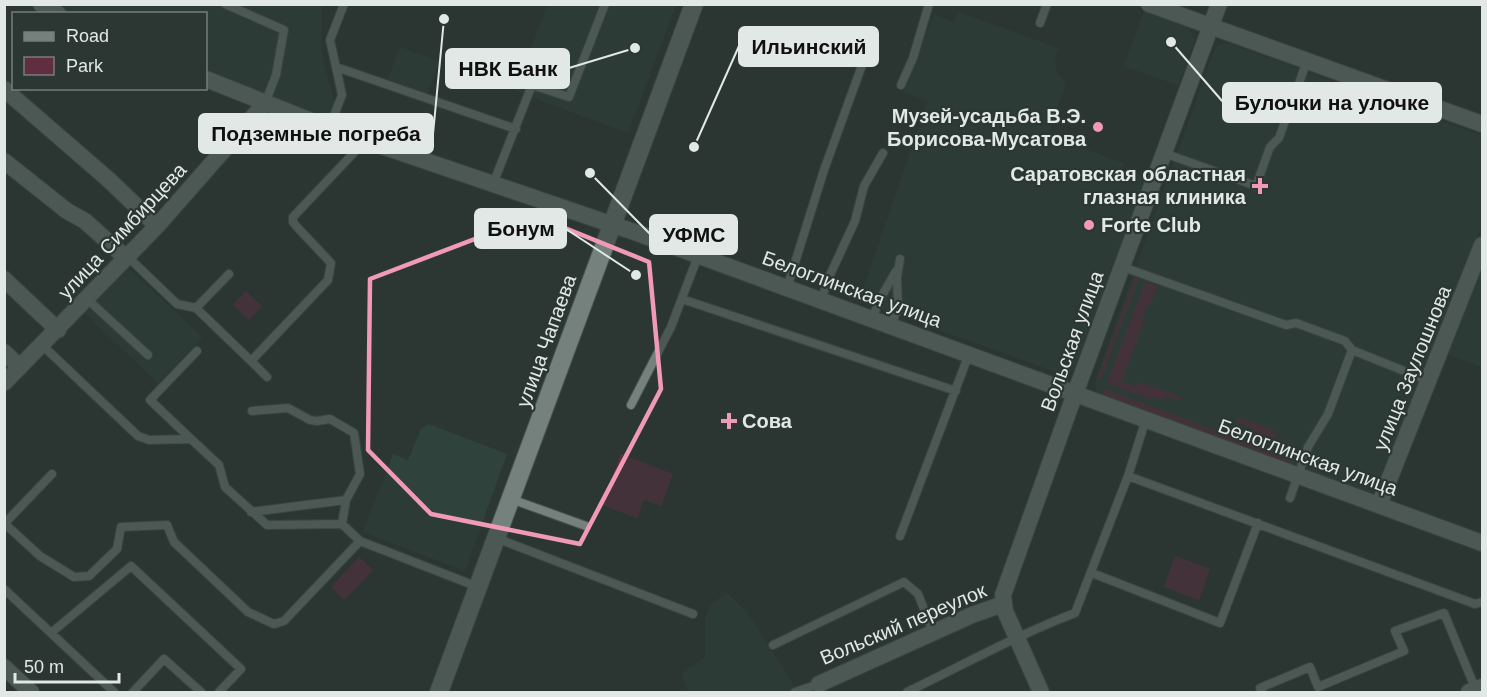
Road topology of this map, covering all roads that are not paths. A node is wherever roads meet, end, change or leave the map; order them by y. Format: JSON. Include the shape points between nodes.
{"nodes":[{"id":1,"x":41,"y":4,"type":"edge"},
{"id":2,"x":225,"y":4,"type":"edge"},
{"id":3,"x":344,"y":4,"type":"edge"},
{"id":4,"x":605,"y":4,"type":"edge"},
{"id":5,"x":694,"y":4,"type":"edge"},
{"id":6,"x":928,"y":4,"type":"edge"},
{"id":7,"x":1047,"y":4,"type":"edge"},
{"id":8,"x":1149,"y":4,"type":"edge"},
{"id":9,"x":1219,"y":4,"type":"edge"},
{"id":10,"x":55,"y":12,"type":"edge"},
{"id":11,"x":1040,"y":23,"type":"dead end"},
{"id":12,"x":1211,"y":27,"type":"junction"},
{"id":13,"x":869,"y":46,"type":"dead end"},
{"id":14,"x":1307,"y":61,"type":"junction"},
{"id":15,"x":336,"y":67,"type":"junction"},
{"id":16,"x":207,"y":80,"type":"edge"},
{"id":17,"x":901,"y":85,"type":"dead end"},
{"id":18,"x":4,"y":89,"type":"edge"},
{"id":19,"x":265,"y":103,"type":"junction"},
{"id":20,"x":1482,"y":124,"type":"edge"},
{"id":21,"x":329,"y":128,"type":"junction"},
{"id":22,"x":516,"y":129,"type":"junction"},
{"id":23,"x":365,"y":141,"type":"junction"},
{"id":24,"x":884,"y":153,"type":"dead end"},
{"id":25,"x":1164,"y":153,"type":"junction"},
{"id":26,"x":4,"y":161,"type":"edge"},
{"id":27,"x":493,"y":184,"type":"junction"},
{"id":28,"x":613,"y":225,"type":"junction"},
{"id":29,"x":157,"y":226,"type":"junction"},
{"id":30,"x":1482,"y":245,"type":"edge"},
{"id":31,"x":698,"y":256,"type":"junction"},
{"id":32,"x":127,"y":257,"type":"junction"},
{"id":33,"x":1123,"y":267,"type":"junction"},
{"id":34,"x":229,"y":274,"type":"dead end"},
{"id":35,"x":4,"y":279,"type":"edge"},
{"id":36,"x":787,"y":288,"type":"junction"},
{"id":37,"x":87,"y":299,"type":"junction"},
{"id":38,"x":682,"y":299,"type":"junction"},
{"id":39,"x":821,"y":300,"type":"junction"},
{"id":40,"x":196,"y":308,"type":"junction"},
{"id":41,"x":872,"y":319,"type":"junction"},
{"id":42,"x":891,"y":326,"type":"junction"},
{"id":43,"x":58,"y":330,"type":"junction"},
{"id":44,"x":42,"y":345,"type":"junction"},
{"id":45,"x":1352,"y":350,"type":"junction"},
{"id":46,"x":197,"y":351,"type":"dead end"},
{"id":47,"x":4,"y":352,"type":"edge"},
{"id":48,"x":969,"y":354,"type":"junction"},
{"id":49,"x":148,"y":355,"type":"dead end"},
{"id":50,"x":251,"y":361,"type":"junction"},
{"id":51,"x":20,"y":367,"type":"junction"},
{"id":52,"x":267,"y":377,"type":"dead end"},
{"id":53,"x":1429,"y":382,"type":"junction"},
{"id":54,"x":4,"y":383,"type":"edge"},
{"id":55,"x":956,"y":391,"type":"junction"},
{"id":56,"x":1075,"y":393,"type":"junction"},
{"id":57,"x":631,"y":405,"type":"dead end"},
{"id":58,"x":252,"y":411,"type":"dead end"},
{"id":59,"x":1146,"y":419,"type":"junction"},
{"id":60,"x":191,"y":439,"type":"junction"},
{"id":61,"x":52,"y":474,"type":"dead end"},
{"id":62,"x":1128,"y":476,"type":"junction"},
{"id":63,"x":1298,"y":476,"type":"junction"},
{"id":64,"x":1290,"y":498,"type":"dead end"},
{"id":65,"x":511,"y":499,"type":"junction"},
{"id":66,"x":346,"y":500,"type":"junction"},
{"id":67,"x":1379,"y":506,"type":"junction"},
{"id":68,"x":252,"y":512,"type":"junction"},
{"id":69,"x":1281,"y":521,"type":"dead end"},
{"id":70,"x":5,"y":523,"type":"edge"},
{"id":71,"x":1258,"y":523,"type":"junction"},
{"id":72,"x":342,"y":524,"type":"junction"},
{"id":73,"x":586,"y":526,"type":"dead end"},
{"id":74,"x":1278,"y":531,"type":"junction"},
{"id":75,"x":900,"y":536,"type":"dead end"},
{"id":76,"x":496,"y":538,"type":"junction"},
{"id":77,"x":360,"y":541,"type":"junction"},
{"id":78,"x":1482,"y":543,"type":"edge"},
{"id":79,"x":1092,"y":573,"type":"junction"},
{"id":80,"x":478,"y":586,"type":"junction"},
{"id":81,"x":4,"y":589,"type":"edge"},
{"id":82,"x":1482,"y":602,"type":"edge"},
{"id":83,"x":1003,"y":604,"type":"junction"},
{"id":84,"x":693,"y":614,"type":"dead end"},
{"id":85,"x":933,"y":632,"type":"junction"},
{"id":86,"x":51,"y":633,"type":"junction"},
{"id":87,"x":1016,"y":639,"type":"junction"},
{"id":88,"x":773,"y":645,"type":"dead end"},
{"id":89,"x":4,"y":667,"type":"edge"},
{"id":90,"x":819,"y":684,"type":"joint"},
{"id":91,"x":1476,"y":690,"type":"edge"},
{"id":92,"x":31,"y":693,"type":"edge"},
{"id":93,"x":114,"y":693,"type":"edge"},
{"id":94,"x":133,"y":693,"type":"edge"},
{"id":95,"x":201,"y":693,"type":"edge"},
{"id":96,"x":219,"y":693,"type":"edge"},
{"id":97,"x":439,"y":693,"type":"edge"},
{"id":98,"x":795,"y":693,"type":"edge"},
{"id":99,"x":907,"y":693,"type":"edge"},
{"id":100,"x":1041,"y":693,"type":"edge"},
{"id":101,"x":1262,"y":693,"type":"edge"}],
"edges":[{"from":1,"to":10,"type":"street"},
{"from":2,"to":19,"type":"lane","via":[[284,30],[276,75]]},
{"from":3,"to":15,"type":"lane","via":[[330,40]]},
{"from":4,"to":22,"type":"lane","via":[[569,97],[532,85]]},
{"from":5,"to":28,"type":"street","name":"улица Чапаева"},
{"from":6,"to":17,"type":"lane"},
{"from":7,"to":11,"type":"lane"},
{"from":8,"to":12,"type":"street"},
{"from":9,"to":12,"type":"street","name":"Вольская улица"},
{"from":12,"to":14,"type":"street"},
{"from":12,"to":25,"type":"street","name":"Вольская улица"},
{"from":13,"to":36,"type":"lane"},
{"from":14,"to":20,"type":"street"},
{"from":14,"to":25,"type":"lane","via":[[1279,138],[1270,147],[1256,186]]},
{"from":15,"to":21,"type":"lane","via":[[342,95]]},
{"from":15,"to":22,"type":"lane"},
{"from":16,"to":19,"type":"street","name":"Белоглинская улица"},
{"from":18,"to":29,"type":"street"},
{"from":19,"to":21,"type":"street","name":"Белоглинская улица"},
{"from":19,"to":29,"type":"street","name":"улица Симбирцева"},
{"from":21,"to":23,"type":"street","name":"Белоглинская улица"},
{"from":22,"to":27,"type":"lane"},
{"from":23,"to":27,"type":"street","name":"Белоглинская улица"},
{"from":23,"to":50,"type":"lane","via":[[293,217],[297,227],[331,262],[328,280]]},
{"from":24,"to":39,"type":"lane","via":[[864,186],[855,221]]},
{"from":25,"to":33,"type":"street","name":"Вольская улица"},
{"from":26,"to":32,"type":"street","via":[[67,211],[85,220]]},
{"from":27,"to":28,"type":"street","name":"Белоглинская улица"},
{"from":28,"to":31,"type":"street","name":"Белоглинская улица"},
{"from":28,"to":65,"type":"street","name":"улица Чапаева"},
{"from":29,"to":32,"type":"street","name":"улица Симбирцева"},
{"from":30,"to":53,"type":"street","name":"улица Заулошнова"},
{"from":31,"to":36,"type":"street","name":"Белоглинская улица"},
{"from":31,"to":38,"type":"lane"},
{"from":32,"to":37,"type":"street","name":"улица Симбирцева"},
{"from":32,"to":40,"type":"lane","via":[[177,304]]},
{"from":33,"to":45,"type":"lane","via":[[1286,325],[1296,322],[1345,341]]},
{"from":33,"to":56,"type":"street","name":"Вольская улица"},
{"from":34,"to":40,"type":"lane"},
{"from":35,"to":43,"type":"street"},
{"from":36,"to":39,"type":"street","name":"Белоглинская улица"},
{"from":37,"to":43,"type":"street","name":"улица Симбирцева"},
{"from":37,"to":49,"type":"lane"},
{"from":38,"to":55,"type":"lane"},
{"from":38,"to":57,"type":"lane"},
{"from":39,"to":41,"type":"street","name":"Белоглинская улица"},
{"from":40,"to":50,"type":"lane"},
{"from":41,"to":42,"type":"street","name":"Белоглинская улица"},
{"from":41,"to":42,"type":"lane","via":[[900,259],[898,307]]},
{"from":42,"to":48,"type":"street","name":"Белоглинская улица"},
{"from":43,"to":44,"type":"street","name":"улица Симбирцева"},
{"from":44,"to":51,"type":"street","name":"улица Симбирцева"},
{"from":44,"to":60,"type":"lane","via":[[142,439]]},
{"from":45,"to":53,"type":"lane"},
{"from":45,"to":63,"type":"lane","via":[[1328,414],[1308,447]]},
{"from":46,"to":60,"type":"lane","via":[[150,400]]},
{"from":47,"to":51,"type":"street"},
{"from":48,"to":55,"type":"lane"},
{"from":48,"to":56,"type":"street","name":"Белоглинская улица"},
{"from":50,"to":52,"type":"lane"},
{"from":51,"to":54,"type":"street","name":"улица Симбирцева"},
{"from":53,"to":67,"type":"street","name":"улица Заулошнова"},
{"from":55,"to":75,"type":"lane"},
{"from":56,"to":59,"type":"street","name":"Белоглинская улица"},
{"from":56,"to":83,"type":"street","name":"Вольская улица"},
{"from":58,"to":66,"type":"lane","via":[[288,408],[310,420],[330,419],[354,433],[360,474]]},
{"from":59,"to":62,"type":"lane"},
{"from":59,"to":63,"type":"street","name":"Белоглинская улица"},
{"from":60,"to":68,"type":"lane","via":[[219,465],[225,487]]},
{"from":61,"to":70,"type":"lane"},
{"from":62,"to":71,"type":"lane"},
{"from":62,"to":79,"type":"lane"},
{"from":63,"to":64,"type":"lane"},
{"from":63,"to":67,"type":"street","name":"Белоглинская улица"},
{"from":65,"to":73,"type":"lane"},
{"from":65,"to":76,"type":"street","name":"улица Чапаева"},
{"from":66,"to":68,"type":"lane"},
{"from":66,"to":72,"type":"lane"},
{"from":67,"to":78,"type":"street","name":"Белоглинская улица"},
{"from":68,"to":72,"type":"lane","via":[[267,525]]},
{"from":69,"to":74,"type":"lane"},
{"from":70,"to":77,"type":"lane","via":[[40,556],[80,578],[94,573],[117,549],[121,526],[167,525],[174,542],[248,612],[274,624],[284,621]]},
{"from":71,"to":74,"type":"lane"},
{"from":71,"to":79,"type":"lane","via":[[1220,623]]},
{"from":72,"to":77,"type":"lane"},
{"from":74,"to":82,"type":"lane","via":[[1475,604]]},
{"from":76,"to":80,"type":"street","name":"улица Чапаева"},
{"from":76,"to":84,"type":"lane"},
{"from":77,"to":80,"type":"lane"},
{"from":79,"to":87,"type":"lane","via":[[1075,613]]},
{"from":80,"to":97,"type":"street","name":"улица Чапаева"},
{"from":81,"to":86,"type":"lane"},
{"from":83,"to":85,"type":"street","name":"Вольский переулок"},
{"from":83,"to":87,"type":"street"},
{"from":85,"to":88,"type":"lane","via":[[918,594],[904,582]]},
{"from":85,"to":90,"type":"street","name":"Вольский переулок"},
{"from":86,"to":93,"type":"lane"},
{"from":86,"to":96,"type":"lane","via":[[130,566],[241,669]]},
{"from":87,"to":99,"type":"lane"},
{"from":87,"to":100,"type":"street"},
{"from":89,"to":92,"type":"street"},
{"from":90,"to":98,"type":"lane"},
{"from":91,"to":101,"type":"lane","via":[[1444,613],[1395,631],[1404,651],[1318,687],[1310,667],[1260,688]]},
{"from":94,"to":95,"type":"lane","via":[[164,659]]}]}
